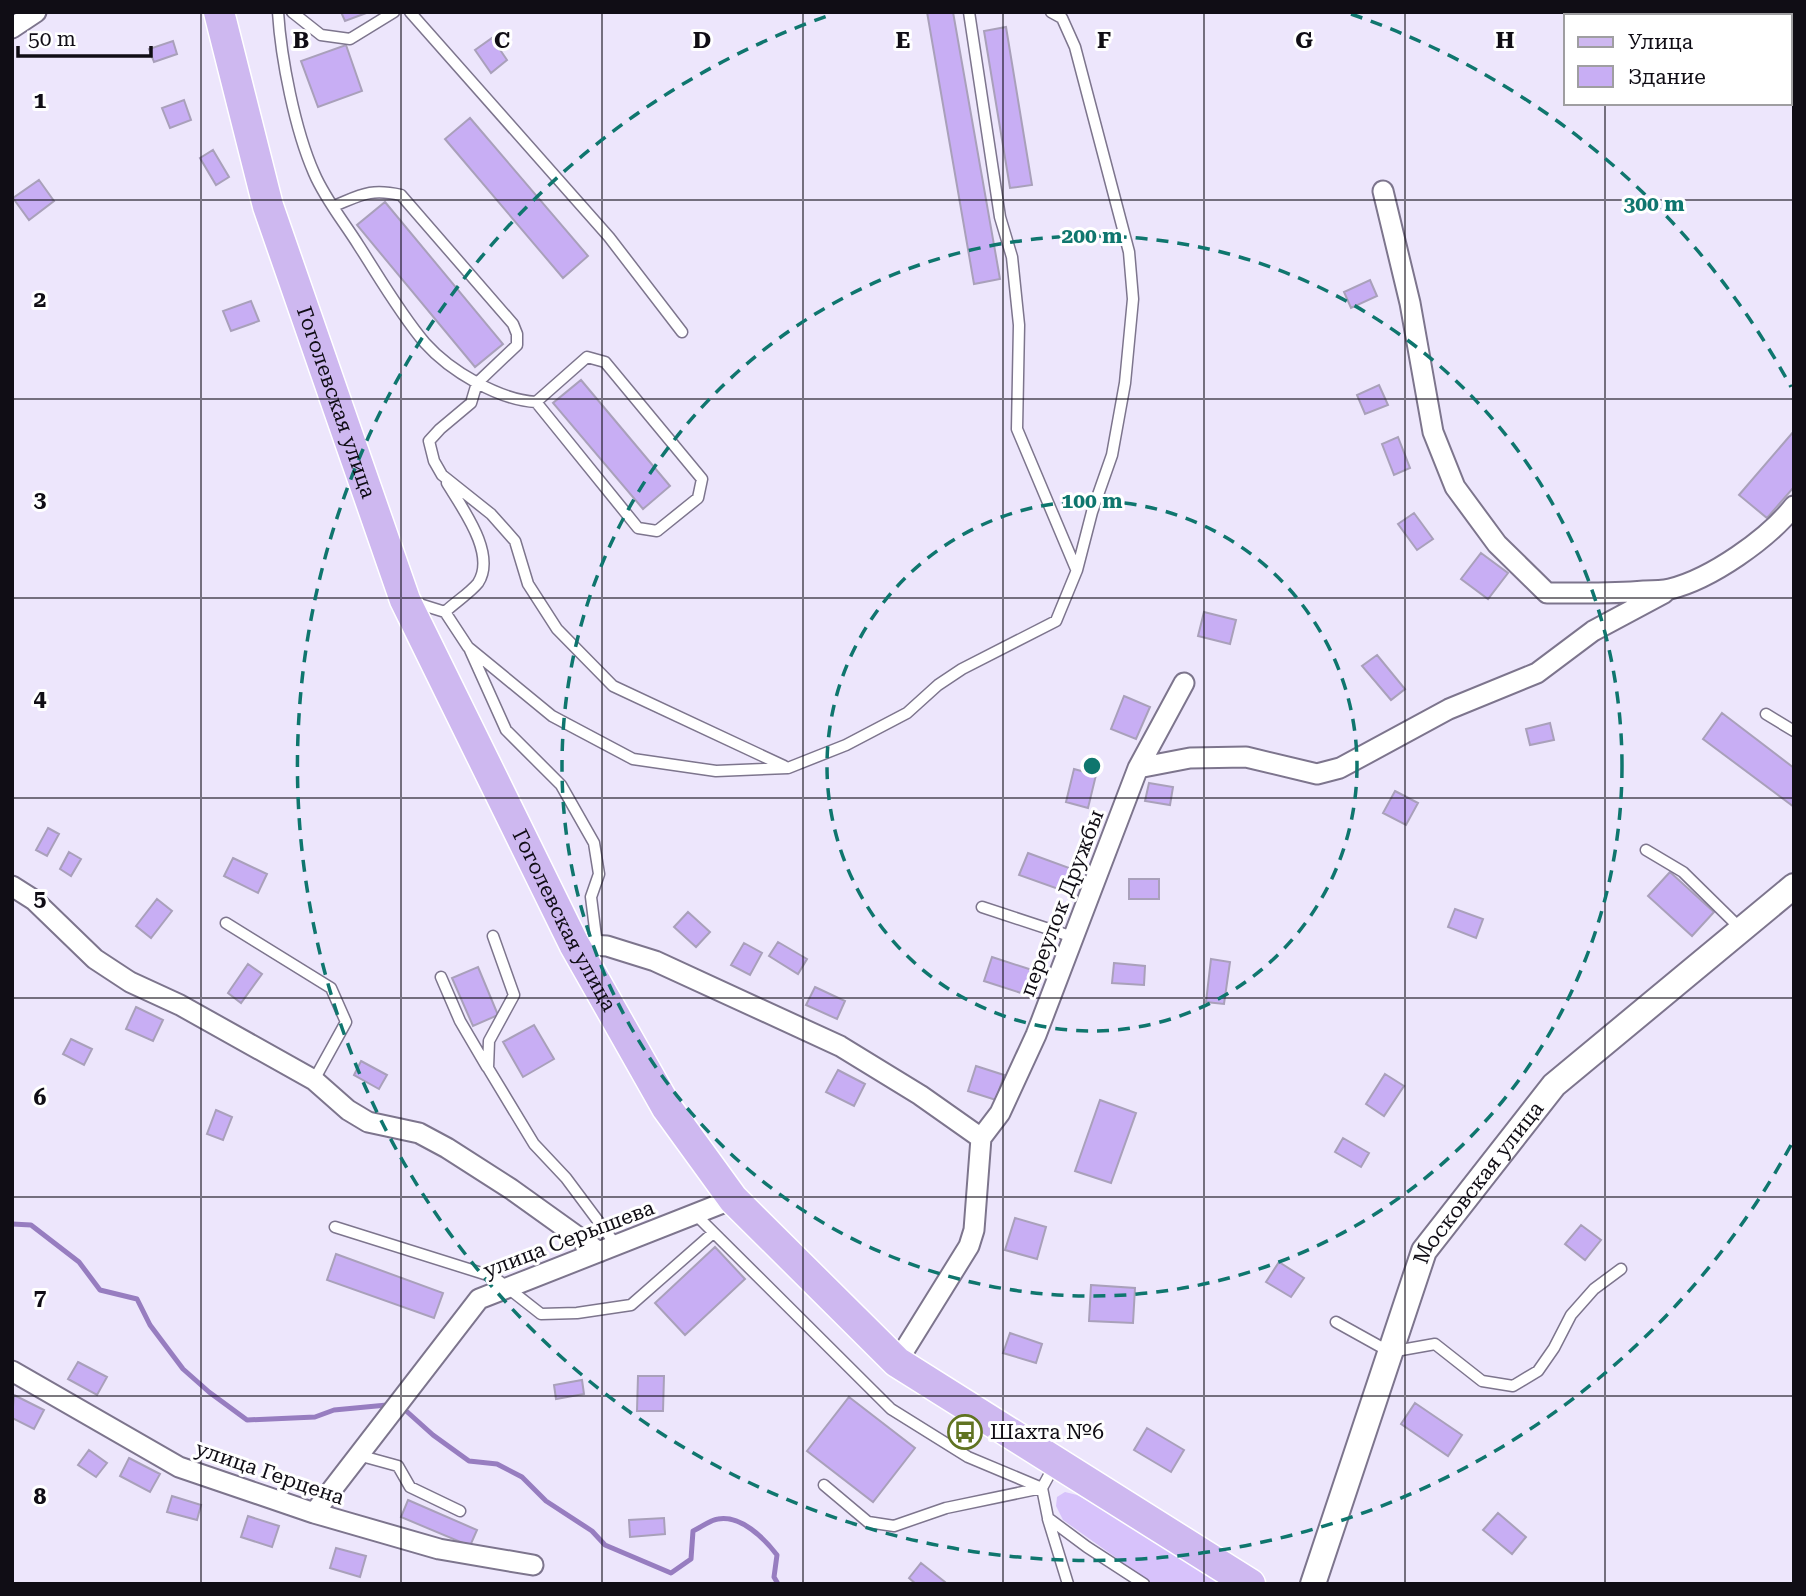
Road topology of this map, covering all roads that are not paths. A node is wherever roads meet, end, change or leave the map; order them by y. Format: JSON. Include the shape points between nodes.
{"nodes":[{"id":1,"x":36,"y":12,"type":"edge"},
{"id":2,"x":219,"y":12,"type":"edge"},
{"id":3,"x":278,"y":12,"type":"edge"},
{"id":4,"x":292,"y":12,"type":"edge"},
{"id":5,"x":394,"y":12,"type":"edge"},
{"id":6,"x":410,"y":12,"type":"edge"},
{"id":7,"x":969,"y":12,"type":"edge"},
{"id":8,"x":1051,"y":12,"type":"edge"},
{"id":9,"x":12,"y":28,"type":"edge"},
{"id":10,"x":1383,"y":191,"type":"dead end"},
{"id":11,"x":334,"y":206,"type":"junction"},
{"id":12,"x":682,"y":332,"type":"dead end"},
{"id":13,"x":477,"y":383,"type":"junction"},
{"id":14,"x":536,"y":401,"type":"junction"},
{"id":15,"x":442,"y":475,"type":"junction"},
{"id":16,"x":1794,"y":506,"type":"edge"},
{"id":17,"x":1077,"y":570,"type":"junction"},
{"id":18,"x":1671,"y":589,"type":"junction"},
{"id":19,"x":405,"y":600,"type":"junction"},
{"id":20,"x":444,"y":611,"type":"junction"},
{"id":21,"x":468,"y":647,"type":"junction"},
{"id":22,"x":1184,"y":683,"type":"dead end"},
{"id":23,"x":1766,"y":714,"type":"dead end"},
{"id":24,"x":1794,"y":731,"type":"edge"},
{"id":25,"x":788,"y":768,"type":"junction"},
{"id":26,"x":1138,"y":768,"type":"junction"},
{"id":27,"x":1646,"y":850,"type":"dead end"},
{"id":28,"x":12,"y":886,"type":"edge"},
{"id":29,"x":1794,"y":886,"type":"edge"},
{"id":30,"x":982,"y":907,"type":"dead end"},
{"id":31,"x":226,"y":923,"type":"dead end"},
{"id":32,"x":1741,"y":929,"type":"junction"},
{"id":33,"x":493,"y":936,"type":"dead end"},
{"id":34,"x":1073,"y":937,"type":"junction"},
{"id":35,"x":586,"y":944,"type":"junction"},
{"id":36,"x":441,"y":977,"type":"dead end"},
{"id":37,"x":488,"y":1068,"type":"junction"},
{"id":38,"x":314,"y":1080,"type":"junction"},
{"id":39,"x":981,"y":1138,"type":"junction"},
{"id":40,"x":733,"y":1199,"type":"junction"},
{"id":41,"x":695,"y":1214,"type":"junction"},
{"id":42,"x":335,"y":1227,"type":"dead end"},
{"id":43,"x":713,"y":1233,"type":"junction"},
{"id":44,"x":607,"y":1248,"type":"junction"},
{"id":45,"x":1621,"y":1269,"type":"dead end"},
{"id":46,"x":508,"y":1287,"type":"junction"},
{"id":47,"x":1336,"y":1322,"type":"dead end"},
{"id":48,"x":1390,"y":1352,"type":"junction"},
{"id":49,"x":897,"y":1362,"type":"junction"},
{"id":50,"x":12,"y":1371,"type":"edge"},
{"id":51,"x":358,"y":1455,"type":"junction"},
{"id":52,"x":1049,"y":1475,"type":"junction"},
{"id":53,"x":824,"y":1485,"type":"dead end"},
{"id":54,"x":460,"y":1511,"type":"dead end"},
{"id":55,"x":314,"y":1513,"type":"junction"},
{"id":56,"x":1048,"y":1518,"type":"junction"},
{"id":57,"x":533,"y":1565,"type":"dead end"},
{"id":58,"x":1068,"y":1584,"type":"edge"},
{"id":59,"x":1144,"y":1584,"type":"edge"},
{"id":60,"x":1250,"y":1584,"type":"edge"},
{"id":61,"x":1313,"y":1584,"type":"edge"}],
"edges":[{"from":1,"to":9,"type":"street"},
{"from":2,"to":19,"type":"main road","name":"Гоголевская улица","via":[[268,206]]},
{"from":3,"to":11,"type":"lane","via":[[280,45],[300,130],[314,174]]},
{"from":4,"to":5,"type":"lane","via":[[321,35],[350,39]]},
{"from":6,"to":12,"type":"lane","via":[[609,237]]},
{"from":7,"to":17,"type":"lane","via":[[1000,217],[1012,257],[1019,325],[1017,429]]},
{"from":8,"to":17,"type":"lane","via":[[1062,18],[1075,47],[1129,253],[1133,299],[1112,456]]},
{"from":10,"to":18,"type":"street","via":[[1410,303],[1433,432],[1455,487],[1497,544],[1547,593]]},
{"from":11,"to":13,"type":"lane","via":[[426,344]]},
{"from":11,"to":13,"type":"lane","via":[[380,190],[401,195],[513,324],[517,345]]},
{"from":13,"to":14,"type":"lane","via":[[518,401]]},
{"from":13,"to":15,"type":"lane","via":[[471,402],[429,441]]},
{"from":14,"to":14,"type":"lane","via":[[638,528],[657,531],[698,498],[702,479],[605,362],[587,357]]},
{"from":15,"to":20,"type":"lane","via":[[474,527],[484,563],[478,583]]},
{"from":15,"to":25,"type":"lane","via":[[491,514],[515,541],[527,584],[556,629],[613,686]]},
{"from":16,"to":18,"type":"street","via":[[1742,553]]},
{"from":17,"to":25,"type":"lane","via":[[1056,621],[962,669],[907,713]]},
{"from":18,"to":26,"type":"street","via":[[1593,631],[1537,673],[1449,709],[1340,768],[1317,774],[1246,757],[1190,758]]},
{"from":19,"to":20,"type":"lane"},
{"from":19,"to":35,"type":"main road","name":"Гоголевская улица"},
{"from":20,"to":21,"type":"lane"},
{"from":21,"to":25,"type":"lane","via":[[552,716],[633,759],[716,771]]},
{"from":21,"to":35,"type":"lane","via":[[506,730],[561,785],[594,843],[599,874],[591,897]]},
{"from":22,"to":26,"type":"street","name":"переулок Дружбы"},
{"from":23,"to":24,"type":"lane"},
{"from":26,"to":34,"type":"street","name":"переулок Дружбы"},
{"from":27,"to":32,"type":"lane","via":[[1684,872]]},
{"from":28,"to":38,"type":"street","via":[[34,900],[95,959],[130,982]]},
{"from":29,"to":32,"type":"street","name":"Московская улица"},
{"from":30,"to":34,"type":"lane"},
{"from":31,"to":38,"type":"lane","via":[[331,988],[346,1022]]},
{"from":32,"to":48,"type":"street","name":"Московская улица","via":[[1554,1086],[1424,1251]]},
{"from":33,"to":37,"type":"lane","via":[[514,995],[489,1041]]},
{"from":34,"to":39,"type":"street","name":"переулок Дружбы","via":[[1036,1035],[1000,1113]]},
{"from":35,"to":39,"type":"street","via":[[655,961],[840,1046]]},
{"from":35,"to":40,"type":"main road","name":"Гоголевская улица","via":[[667,1108]]},
{"from":36,"to":37,"type":"lane"},
{"from":37,"to":44,"type":"lane","via":[[534,1144],[566,1178]]},
{"from":38,"to":44,"type":"street","via":[[368,1122],[419,1133],[447,1147]]},
{"from":39,"to":49,"type":"street","via":[[970,1246]]},
{"from":40,"to":41,"type":"street","name":"улица Серышева"},
{"from":40,"to":49,"type":"main road","name":"Гоголевская улица"},
{"from":41,"to":43,"type":"lane"},
{"from":41,"to":44,"type":"street","name":"улица Серышева"},
{"from":42,"to":46,"type":"lane","via":[[494,1276]]},
{"from":43,"to":46,"type":"lane","via":[[631,1305],[541,1314]]},
{"from":43,"to":52,"type":"lane","via":[[891,1409],[968,1457]]},
{"from":44,"to":46,"type":"street","name":"улица Серышева"},
{"from":45,"to":48,"type":"lane","via":[[1594,1289],[1571,1315],[1538,1371],[1513,1386],[1482,1381],[1435,1345]]},
{"from":46,"to":51,"type":"street","name":"улица Серышева","via":[[479,1298]]},
{"from":47,"to":48,"type":"lane"},
{"from":48,"to":61,"type":"street","name":"Московская улица"},
{"from":49,"to":52,"type":"main road","name":"Гоголевская улица"},
{"from":50,"to":55,"type":"street","name":"улица Герцена","via":[[179,1466]]},
{"from":51,"to":54,"type":"lane","via":[[398,1466],[410,1486]]},
{"from":51,"to":55,"type":"street","name":"улица Серышева"},
{"from":52,"to":53,"type":"lane","via":[[894,1526],[868,1522]]},
{"from":52,"to":56,"type":"lane"},
{"from":52,"to":60,"type":"main road","name":"Гоголевская улица"},
{"from":55,"to":57,"type":"street","name":"улица Герцена","via":[[439,1549]]},
{"from":56,"to":58,"type":"lane"},
{"from":56,"to":59,"type":"lane"}]}
